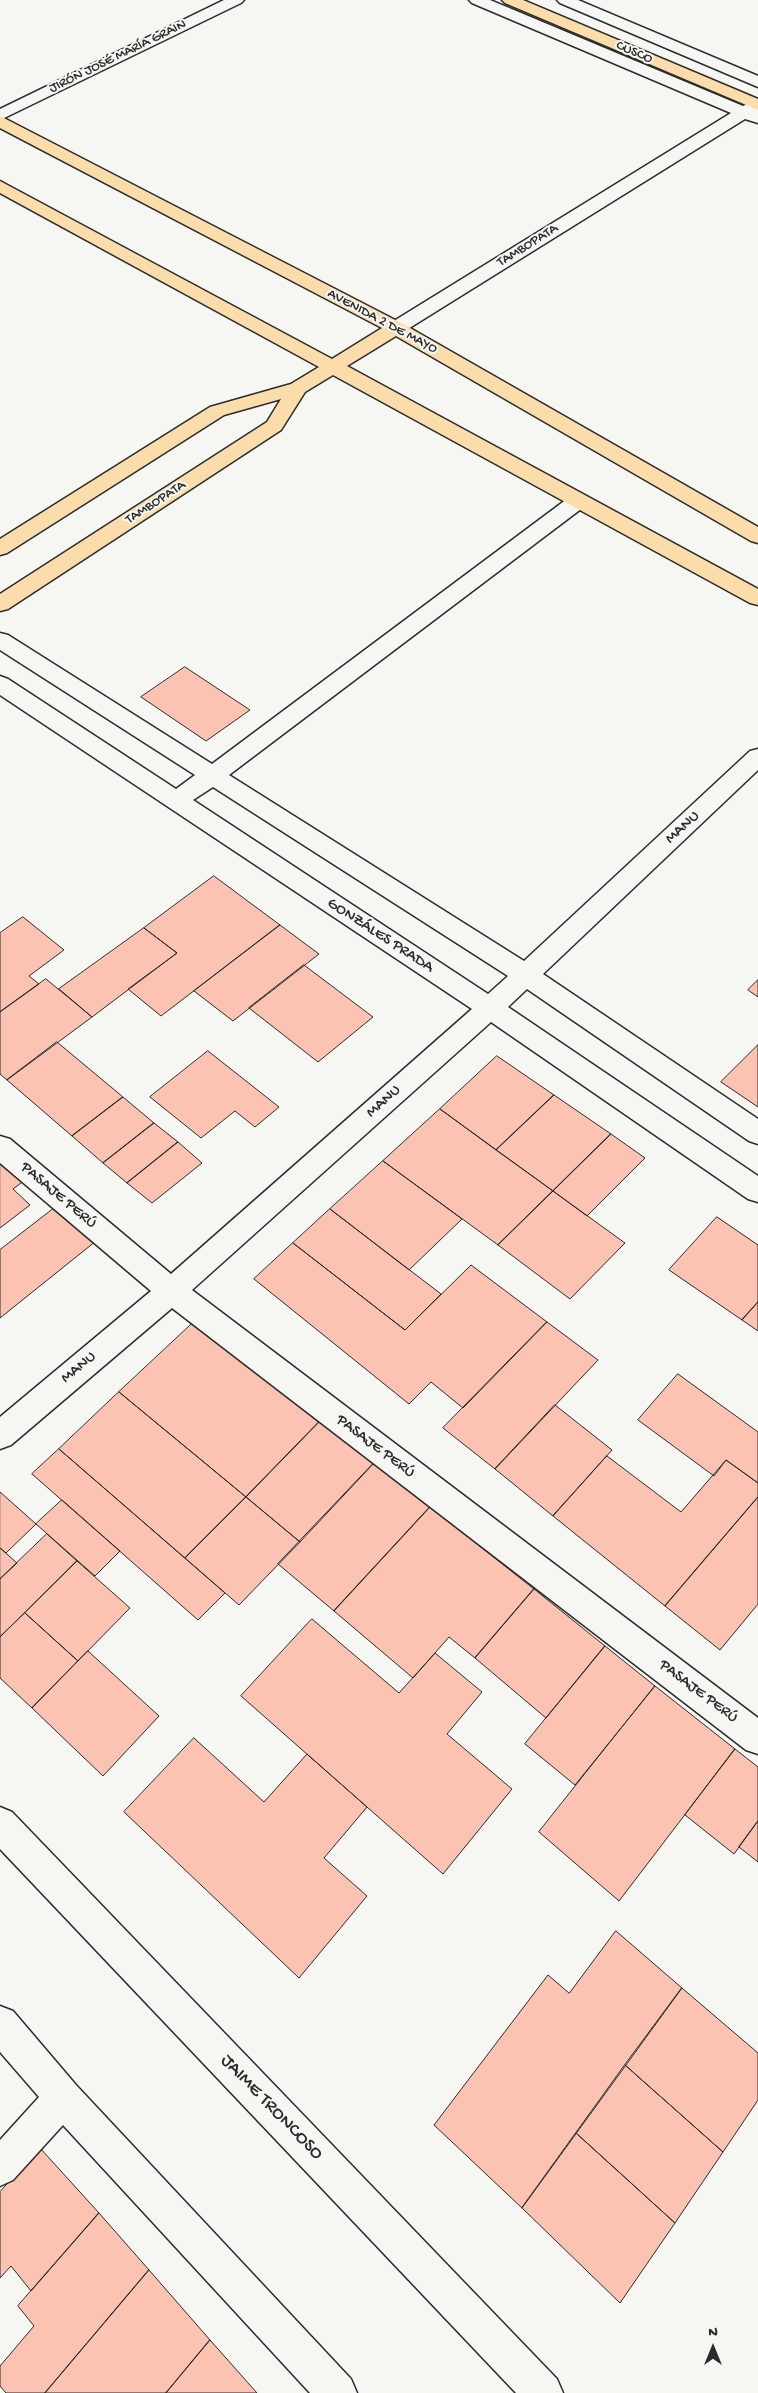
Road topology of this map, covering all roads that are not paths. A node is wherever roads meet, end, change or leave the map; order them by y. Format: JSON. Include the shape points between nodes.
{"nodes":[{"id":1,"x":236,"y":0,"type":"edge"},
{"id":2,"x":477,"y":0,"type":"edge"},
{"id":3,"x":510,"y":0,"type":"edge"},
{"id":4,"x":533,"y":0,"type":"edge"},
{"id":5,"x":565,"y":0,"type":"edge"},
{"id":6,"x":758,"y":82,"type":"edge"},
{"id":7,"x":755,"y":106,"type":"edge"},
{"id":8,"x":0,"y":115,"type":"edge"},
{"id":9,"x":0,"y":121,"type":"edge"},
{"id":10,"x":0,"y":186,"type":"edge"},
{"id":11,"x":396,"y":328,"type":"junction"},
{"id":12,"x":332,"y":368,"type":"junction"},
{"id":13,"x":298,"y":388,"type":"junction"},
{"id":14,"x":578,"y":501,"type":"junction"},
{"id":15,"x":758,"y":536,"type":"edge"},
{"id":16,"x":0,"y":548,"type":"edge"},
{"id":17,"x":758,"y":598,"type":"edge"},
{"id":18,"x":0,"y":604,"type":"edge"},
{"id":19,"x":0,"y":640,"type":"edge"},
{"id":20,"x":0,"y":684,"type":"edge"},
{"id":21,"x":758,"y":757,"type":"edge"},
{"id":22,"x":213,"y":775,"type":"junction"},
{"id":23,"x":176,"y":800,"type":"junction"},
{"id":24,"x":526,"y":975,"type":"junction"},
{"id":25,"x":490,"y":1008,"type":"junction"},
{"id":26,"x":758,"y":1133,"type":"edge"},
{"id":27,"x":0,"y":1147,"type":"edge"},
{"id":28,"x":758,"y":1191,"type":"edge"},
{"id":29,"x":171,"y":1291,"type":"junction"},
{"id":30,"x":0,"y":1434,"type":"edge"},
{"id":31,"x":758,"y":1738,"type":"edge"},
{"id":32,"x":0,"y":1824,"type":"edge"},
{"id":33,"x":0,"y":2024,"type":"edge"},
{"id":34,"x":63,"y":2098,"type":"junction"},
{"id":35,"x":0,"y":2168,"type":"edge"},
{"id":36,"x":337,"y":2393,"type":"edge"},
{"id":37,"x":543,"y":2393,"type":"edge"}],
"edges":[{"from":1,"to":8,"type":"street","name":"JIRÓN JOSÉ MARÍA GRAIN"},
{"from":2,"to":7,"type":"street"},
{"from":3,"to":7,"type":"main road","name":"CUSCO"},
{"from":4,"to":7,"type":"main road","name":"CUSCO"},
{"from":5,"to":6,"type":"street"},
{"from":7,"to":11,"type":"street","name":"TAMBOPATA"},
{"from":9,"to":11,"type":"main road","name":"AVENIDA 2 DE MAYO"},
{"from":10,"to":12,"type":"main road"},
{"from":11,"to":12,"type":"main road","name":"TAMBOPATA"},
{"from":11,"to":15,"type":"main road","name":"AVENIDA 2 DE MAYO"},
{"from":12,"to":13,"type":"main road","name":"TAMBOPATA"},
{"from":12,"to":14,"type":"main road"},
{"from":13,"to":16,"type":"main road","name":"TAMBOPATA","via":[[216,412]]},
{"from":13,"to":18,"type":"main road","name":"TAMBOPATA","via":[[274,426]]},
{"from":14,"to":17,"type":"main road"},
{"from":14,"to":22,"type":"street"},
{"from":19,"to":22,"type":"street"},
{"from":20,"to":23,"type":"street","name":"GONZÁLES PRADA"},
{"from":21,"to":24,"type":"street","name":"MANU"},
{"from":22,"to":23,"type":"street"},
{"from":22,"to":24,"type":"street"},
{"from":23,"to":25,"type":"street","name":"GONZÁLES PRADA"},
{"from":24,"to":25,"type":"street","name":"MANU"},
{"from":24,"to":26,"type":"street"},
{"from":25,"to":28,"type":"street","name":"GONZÁLES PRADA"},
{"from":25,"to":29,"type":"street","name":"MANU"},
{"from":27,"to":29,"type":"street","name":"PASAJE PERÚ"},
{"from":29,"to":30,"type":"street","name":"MANU"},
{"from":29,"to":31,"type":"street","name":"PASAJE PERÚ"},
{"from":32,"to":37,"type":"street","name":"JAIME TRONCOSO"},
{"from":33,"to":34,"type":"street"},
{"from":34,"to":35,"type":"street"},
{"from":34,"to":36,"type":"street"}]}
